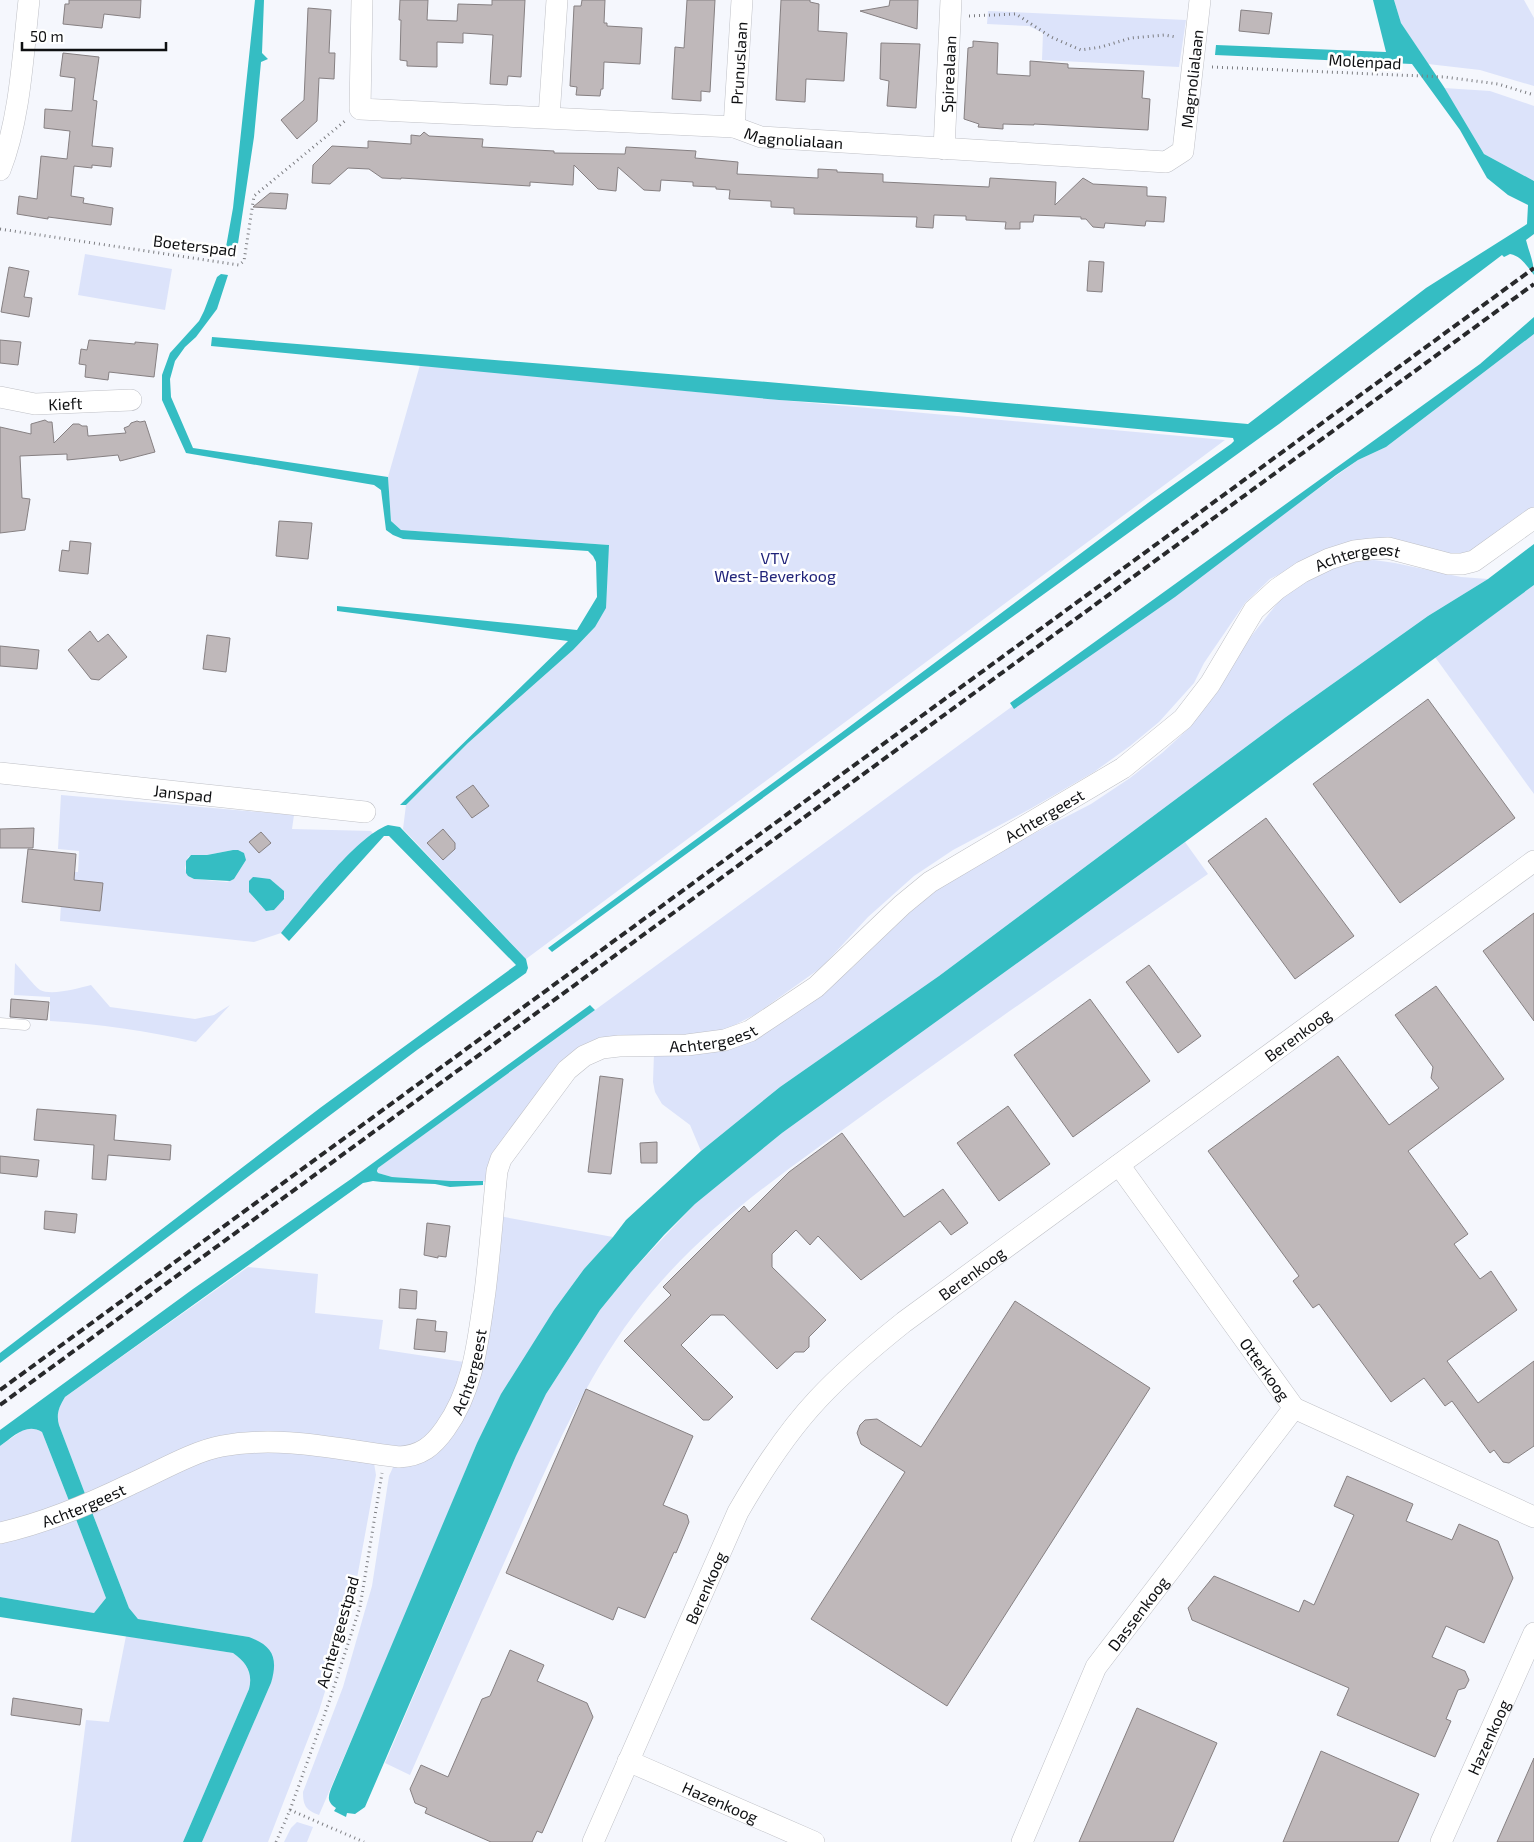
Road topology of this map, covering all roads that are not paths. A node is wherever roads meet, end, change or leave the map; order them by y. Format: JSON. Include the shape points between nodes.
{"nodes":[{"id":1,"x":29,"y":0,"type":"edge"},
{"id":2,"x":362,"y":0,"type":"edge"},
{"id":3,"x":557,"y":0,"type":"edge"},
{"id":4,"x":742,"y":0,"type":"edge"},
{"id":5,"x":1200,"y":0,"type":"edge"},
{"id":6,"x":951,"y":8,"type":"edge"},
{"id":7,"x":550,"y":117,"type":"junction"},
{"id":8,"x":734,"y":127,"type":"junction"},
{"id":9,"x":944,"y":149,"type":"junction"},
{"id":10,"x":0,"y":170,"type":"edge"},
{"id":11,"x":0,"y":397,"type":"edge"},
{"id":12,"x":131,"y":400,"type":"dead end"},
{"id":13,"x":1534,"y":518,"type":"edge"},
{"id":14,"x":0,"y":773,"type":"edge"},
{"id":15,"x":365,"y":812,"type":"dead end"},
{"id":16,"x":1534,"y":862,"type":"edge"},
{"id":17,"x":0,"y":1023,"type":"edge"},
{"id":18,"x":26,"y":1025,"type":"dead end"},
{"id":19,"x":1118,"y":1165,"type":"junction"},
{"id":20,"x":1294,"y":1408,"type":"junction"},
{"id":21,"x":1534,"y":1517,"type":"edge"},
{"id":22,"x":0,"y":1533,"type":"edge"},
{"id":23,"x":1534,"y":1633,"type":"edge"},
{"id":24,"x":628,"y":1760,"type":"junction"},
{"id":25,"x":592,"y":1842,"type":"edge"},
{"id":26,"x":814,"y":1842,"type":"edge"},
{"id":27,"x":1022,"y":1842,"type":"edge"},
{"id":28,"x":1441,"y":1842,"type":"edge"}],
"edges":[{"from":1,"to":10,"type":"street","via":[[16,110]]},
{"from":2,"to":7,"type":"street","name":"Magnolialaan","via":[[360,108]]},
{"from":3,"to":7,"type":"street"},
{"from":4,"to":8,"type":"street","name":"Prunuslaan"},
{"from":5,"to":9,"type":"street","name":"Magnolialaan","via":[[1183,151],[1166,162]]},
{"from":6,"to":9,"type":"street","name":"Spirealaan"},
{"from":7,"to":8,"type":"street","name":"Magnolialaan"},
{"from":8,"to":9,"type":"street","name":"Magnolialaan","via":[[761,137]]},
{"from":11,"to":12,"type":"street","name":"Kieft","via":[[35,404]]},
{"from":13,"to":22,"type":"street","name":"Achtergeest","via":[[1474,561],[1449,564],[1388,548],[1371,548],[1329,559],[1302,572],[1254,610],[1210,684],[1183,719],[1123,768],[930,882],[816,987],[750,1031],[725,1040],[688,1045],[602,1048],[575,1063],[501,1160],[497,1171],[476,1353],[454,1417],[431,1446],[421,1453],[410,1457],[385,1456],[273,1441],[220,1446],[184,1459],[101,1499]]},
{"from":14,"to":15,"type":"street","name":"Janspad"},
{"from":16,"to":19,"type":"street","name":"Berenkoog"},
{"from":17,"to":18,"type":"lane"},
{"from":19,"to":20,"type":"street","name":"Otterkoog"},
{"from":19,"to":24,"type":"street","name":"Berenkoog","via":[[877,1344],[836,1381],[795,1426],[761,1472],[738,1512]]},
{"from":20,"to":21,"type":"street","name":"Otterkoog"},
{"from":20,"to":27,"type":"street","name":"Dassenkoog","via":[[1096,1667]]},
{"from":23,"to":28,"type":"street","name":"Hazenkoog"},
{"from":24,"to":25,"type":"street","name":"Berenkoog"},
{"from":24,"to":26,"type":"street","name":"Hazenkoog"}]}
